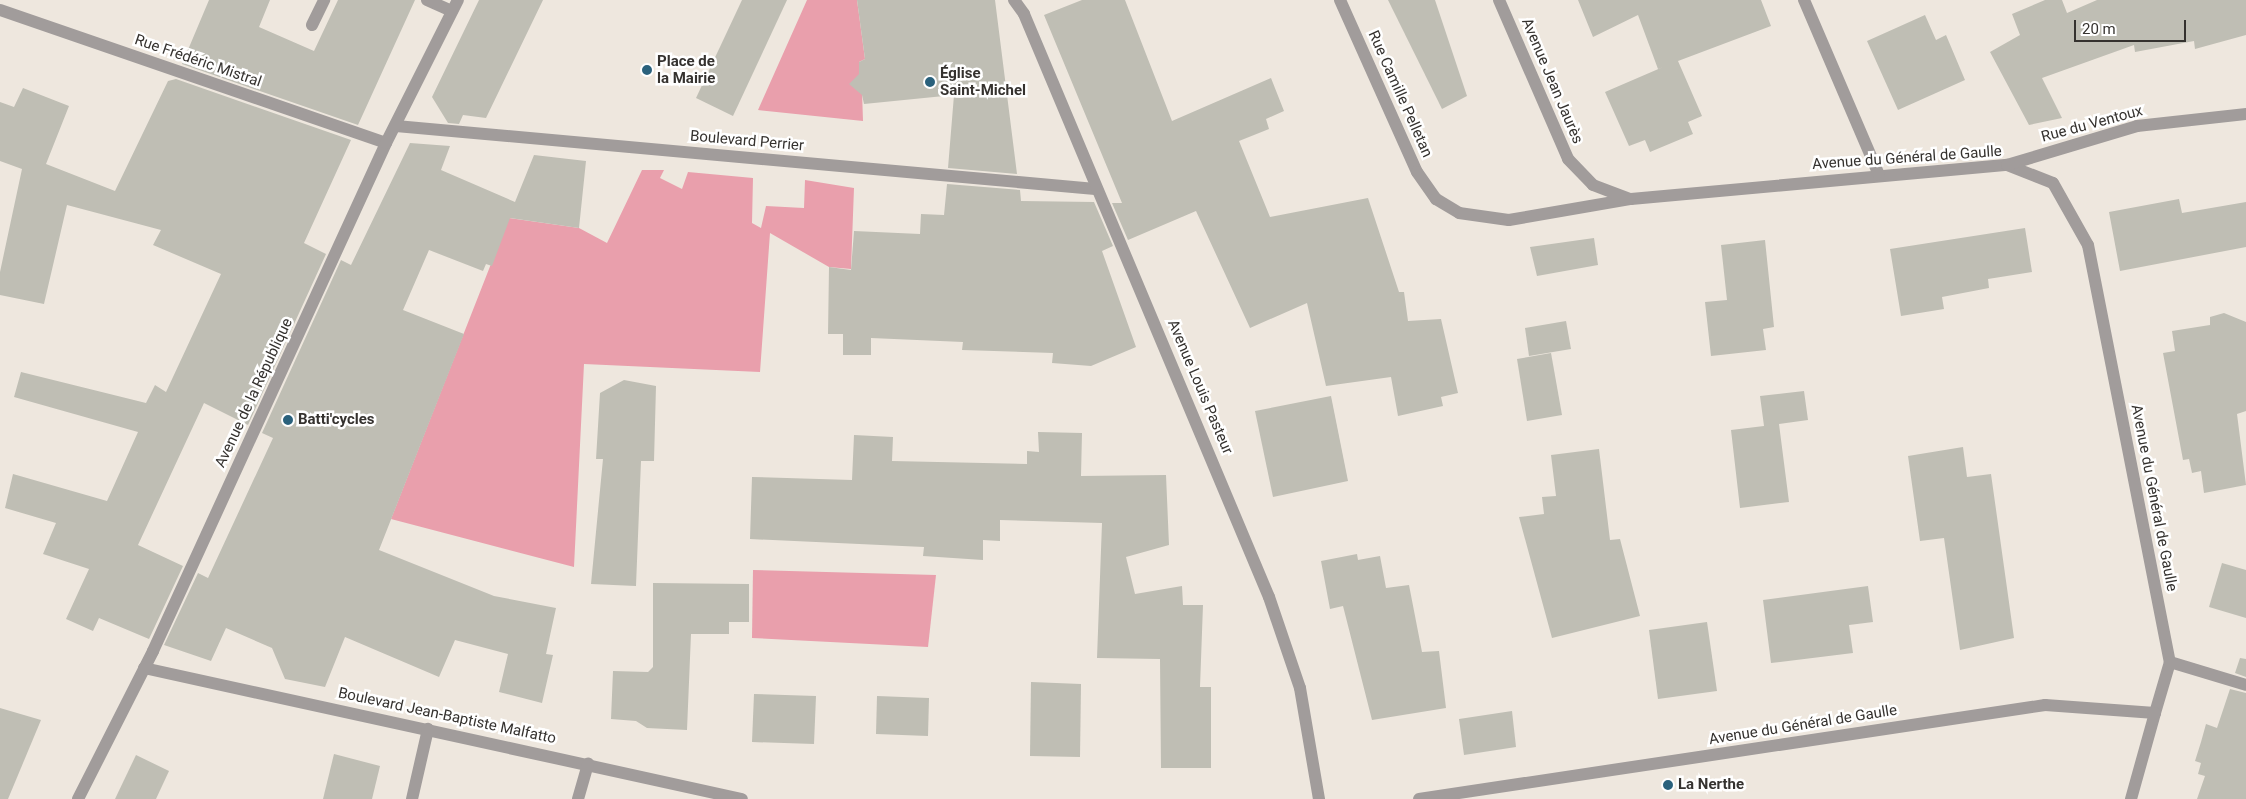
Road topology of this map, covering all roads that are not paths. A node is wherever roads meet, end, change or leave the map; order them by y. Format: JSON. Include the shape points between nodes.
{"nodes":[{"id":1,"x":324,"y":0,"type":"edge"},
{"id":2,"x":427,"y":0,"type":"edge"},
{"id":3,"x":1014,"y":0,"type":"edge"},
{"id":4,"x":1340,"y":0,"type":"edge"},
{"id":5,"x":1499,"y":0,"type":"edge"},
{"id":6,"x":1804,"y":0,"type":"edge"},
{"id":7,"x":455,"y":6,"type":"edge"},
{"id":8,"x":0,"y":10,"type":"edge"},
{"id":9,"x":312,"y":25,"type":"dead end"},
{"id":10,"x":2246,"y":114,"type":"edge"},
{"id":11,"x":396,"y":126,"type":"junction"},
{"id":12,"x":386,"y":143,"type":"junction"},
{"id":13,"x":2007,"y":165,"type":"junction"},
{"id":14,"x":1880,"y":175,"type":"junction"},
{"id":15,"x":1094,"y":189,"type":"junction"},
{"id":16,"x":1436,"y":199,"type":"joint"},
{"id":17,"x":1631,"y":200,"type":"junction"},
{"id":18,"x":2170,"y":662,"type":"junction"},
{"id":19,"x":144,"y":668,"type":"junction"},
{"id":20,"x":2246,"y":685,"type":"edge"},
{"id":21,"x":2155,"y":713,"type":"junction"},
{"id":22,"x":428,"y":729,"type":"junction"},
{"id":23,"x":588,"y":763,"type":"junction"},
{"id":24,"x":78,"y":799,"type":"edge"},
{"id":25,"x":412,"y":799,"type":"edge"},
{"id":26,"x":578,"y":799,"type":"edge"},
{"id":27,"x":742,"y":799,"type":"edge"},
{"id":28,"x":1319,"y":799,"type":"edge"},
{"id":29,"x":1419,"y":799,"type":"edge"},
{"id":30,"x":2131,"y":799,"type":"edge"}],
"edges":[{"from":1,"to":9,"type":"street"},
{"from":2,"to":7,"type":"street"},
{"from":3,"to":15,"type":"street","name":"Avenue Louis Pasteur","via":[[1024,14]]},
{"from":4,"to":16,"type":"street","name":"Rue Camille Pelletan","via":[[1417,172]]},
{"from":5,"to":17,"type":"street","name":"Avenue Jean Jaurès","via":[[1568,159],[1593,185]]},
{"from":6,"to":14,"type":"street"},
{"from":7,"to":11,"type":"street","name":"Avenue de la République"},
{"from":8,"to":12,"type":"street","name":"Rue Frédéric Mistral"},
{"from":10,"to":13,"type":"street","name":"Rue du Ventoux","via":[[2137,126]]},
{"from":11,"to":12,"type":"street","name":"Avenue de la République"},
{"from":11,"to":15,"type":"street","name":"Boulevard Perrier"},
{"from":12,"to":19,"type":"street","name":"Avenue de la République"},
{"from":13,"to":14,"type":"street","name":"Avenue du Général de Gaulle"},
{"from":13,"to":18,"type":"street","name":"Avenue du Général de Gaulle","via":[[2053,183],[2088,246]]},
{"from":14,"to":17,"type":"street","name":"Avenue du Général de Gaulle"},
{"from":15,"to":28,"type":"street","name":"Avenue Louis Pasteur","via":[[1188,397],[1269,597],[1300,688]]},
{"from":16,"to":17,"type":"street","name":"Avenue du Général de Gaulle","via":[[1458,213],[1509,220]]},
{"from":18,"to":20,"type":"street"},
{"from":18,"to":21,"type":"street","name":"Avenue du Général de Gaulle"},
{"from":19,"to":22,"type":"street","name":"Boulevard Jean-Baptiste Malfatto"},
{"from":19,"to":24,"type":"street","name":"Avenue de la République"},
{"from":21,"to":29,"type":"street","name":"Avenue du Général de Gaulle","via":[[2046,705]]},
{"from":21,"to":30,"type":"street"},
{"from":22,"to":23,"type":"street","name":"Boulevard Jean-Baptiste Malfatto"},
{"from":22,"to":25,"type":"street"},
{"from":23,"to":26,"type":"street"},
{"from":23,"to":27,"type":"street","name":"Boulevard Jean-Baptiste Malfatto"}]}
